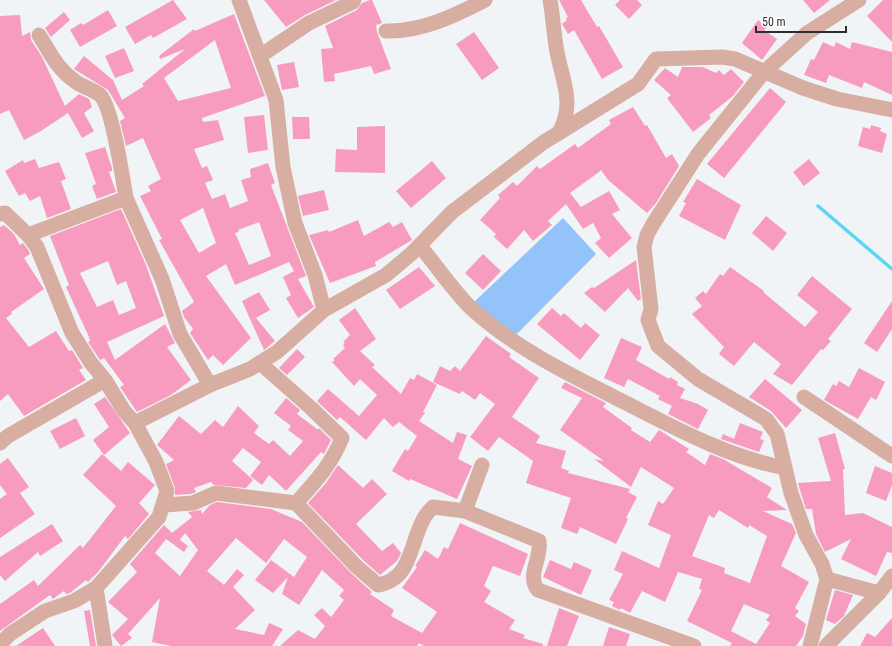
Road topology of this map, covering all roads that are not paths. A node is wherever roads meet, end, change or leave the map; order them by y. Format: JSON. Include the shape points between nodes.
{"nodes":[{"id":1,"x":239,"y":0,"type":"edge"},
{"id":2,"x":354,"y":0,"type":"edge"},
{"id":3,"x":485,"y":0,"type":"edge"},
{"id":4,"x":550,"y":0,"type":"edge"},
{"id":5,"x":859,"y":0,"type":"edge"},
{"id":6,"x":386,"y":31,"type":"dead end"},
{"id":7,"x":39,"y":35,"type":"dead end"},
{"id":8,"x":260,"y":56,"type":"junction"},
{"id":9,"x":764,"y":72,"type":"junction"},
{"id":10,"x":568,"y":96,"type":"junction"},
{"id":11,"x":596,"y":110,"type":"junction"},
{"id":12,"x":892,"y":110,"type":"edge"},
{"id":13,"x":559,"y":133,"type":"junction"},
{"id":14,"x":126,"y":198,"type":"junction"},
{"id":15,"x":0,"y":214,"type":"edge"},
{"id":16,"x":28,"y":235,"type":"junction"},
{"id":17,"x":420,"y":246,"type":"junction"},
{"id":18,"x":324,"y":310,"type":"junction"},
{"id":19,"x":260,"y":363,"type":"junction"},
{"id":20,"x":105,"y":380,"type":"junction"},
{"id":21,"x":210,"y":386,"type":"junction"},
{"id":22,"x":804,"y":397,"type":"dead end"},
{"id":23,"x":135,"y":423,"type":"junction"},
{"id":24,"x":0,"y":443,"type":"edge"},
{"id":25,"x":892,"y":456,"type":"edge"},
{"id":26,"x":482,"y":465,"type":"dead end"},
{"id":27,"x":785,"y":468,"type":"junction"},
{"id":28,"x":296,"y":502,"type":"junction"},
{"id":29,"x":164,"y":505,"type":"junction"},
{"id":30,"x":465,"y":511,"type":"junction"},
{"id":31,"x":892,"y":576,"type":"edge"},
{"id":32,"x":827,"y":579,"type":"junction"},
{"id":33,"x":96,"y":588,"type":"junction"},
{"id":34,"x":879,"y":593,"type":"junction"},
{"id":35,"x":0,"y":644,"type":"edge"},
{"id":36,"x":105,"y":646,"type":"edge"},
{"id":37,"x":694,"y":646,"type":"edge"},
{"id":38,"x":810,"y":646,"type":"edge"},
{"id":39,"x":826,"y":646,"type":"edge"}],
"edges":[{"from":1,"to":8,"type":"street"},
{"from":2,"to":8,"type":"street","via":[[309,23]]},
{"from":3,"to":6,"type":"street","via":[[424,27],[403,32]]},
{"from":4,"to":10,"type":"street","via":[[557,52]]},
{"from":5,"to":9,"type":"street","via":[[807,33]]},
{"from":7,"to":14,"type":"street","via":[[56,66],[85,89],[100,95],[106,104],[120,157]]},
{"from":8,"to":18,"type":"street","via":[[276,100],[282,167],[295,223]]},
{"from":9,"to":11,"type":"street","via":[[735,59],[722,57],[656,59],[638,84]]},
{"from":9,"to":12,"type":"street","via":[[837,99]]},
{"from":9,"to":27,"type":"street","via":[[698,154],[647,235],[644,247],[651,309],[648,320],[658,346],[698,379],[766,419],[777,434]]},
{"from":10,"to":11,"type":"street","via":[[572,104],[582,109]]},
{"from":10,"to":13,"type":"street","via":[[568,108]]},
{"from":11,"to":13,"type":"street"},
{"from":13,"to":17,"type":"street","via":[[452,212]]},
{"from":14,"to":16,"type":"street"},
{"from":14,"to":21,"type":"street","via":[[162,279],[180,334]]},
{"from":15,"to":16,"type":"street","via":[[5,213]]},
{"from":16,"to":20,"type":"street","via":[[37,247],[72,333]]},
{"from":17,"to":18,"type":"street","via":[[386,275]]},
{"from":17,"to":27,"type":"street","via":[[471,308],[510,340],[597,389],[699,440],[767,465]]},
{"from":18,"to":19,"type":"street","via":[[294,338]]},
{"from":19,"to":21,"type":"street"},
{"from":19,"to":28,"type":"street","via":[[342,438],[322,475]]},
{"from":20,"to":23,"type":"street","via":[[124,411]]},
{"from":20,"to":24,"type":"street"},
{"from":21,"to":23,"type":"street"},
{"from":22,"to":25,"type":"street"},
{"from":23,"to":29,"type":"street","via":[[156,462],[167,491]]},
{"from":26,"to":30,"type":"street"},
{"from":27,"to":32,"type":"street","via":[[806,535]]},
{"from":28,"to":29,"type":"street","via":[[216,493],[193,503]]},
{"from":28,"to":30,"type":"street","via":[[357,567],[378,585],[396,578],[409,560],[424,518],[433,507]]},
{"from":29,"to":33,"type":"street","via":[[159,517]]},
{"from":30,"to":37,"type":"street","via":[[539,541],[540,548],[533,579],[538,590]]},
{"from":31,"to":34,"type":"street"},
{"from":32,"to":34,"type":"street"},
{"from":32,"to":38,"type":"street"},
{"from":33,"to":35,"type":"street","via":[[74,601],[45,611],[10,634]]},
{"from":33,"to":36,"type":"street"},
{"from":34,"to":39,"type":"street"}]}
